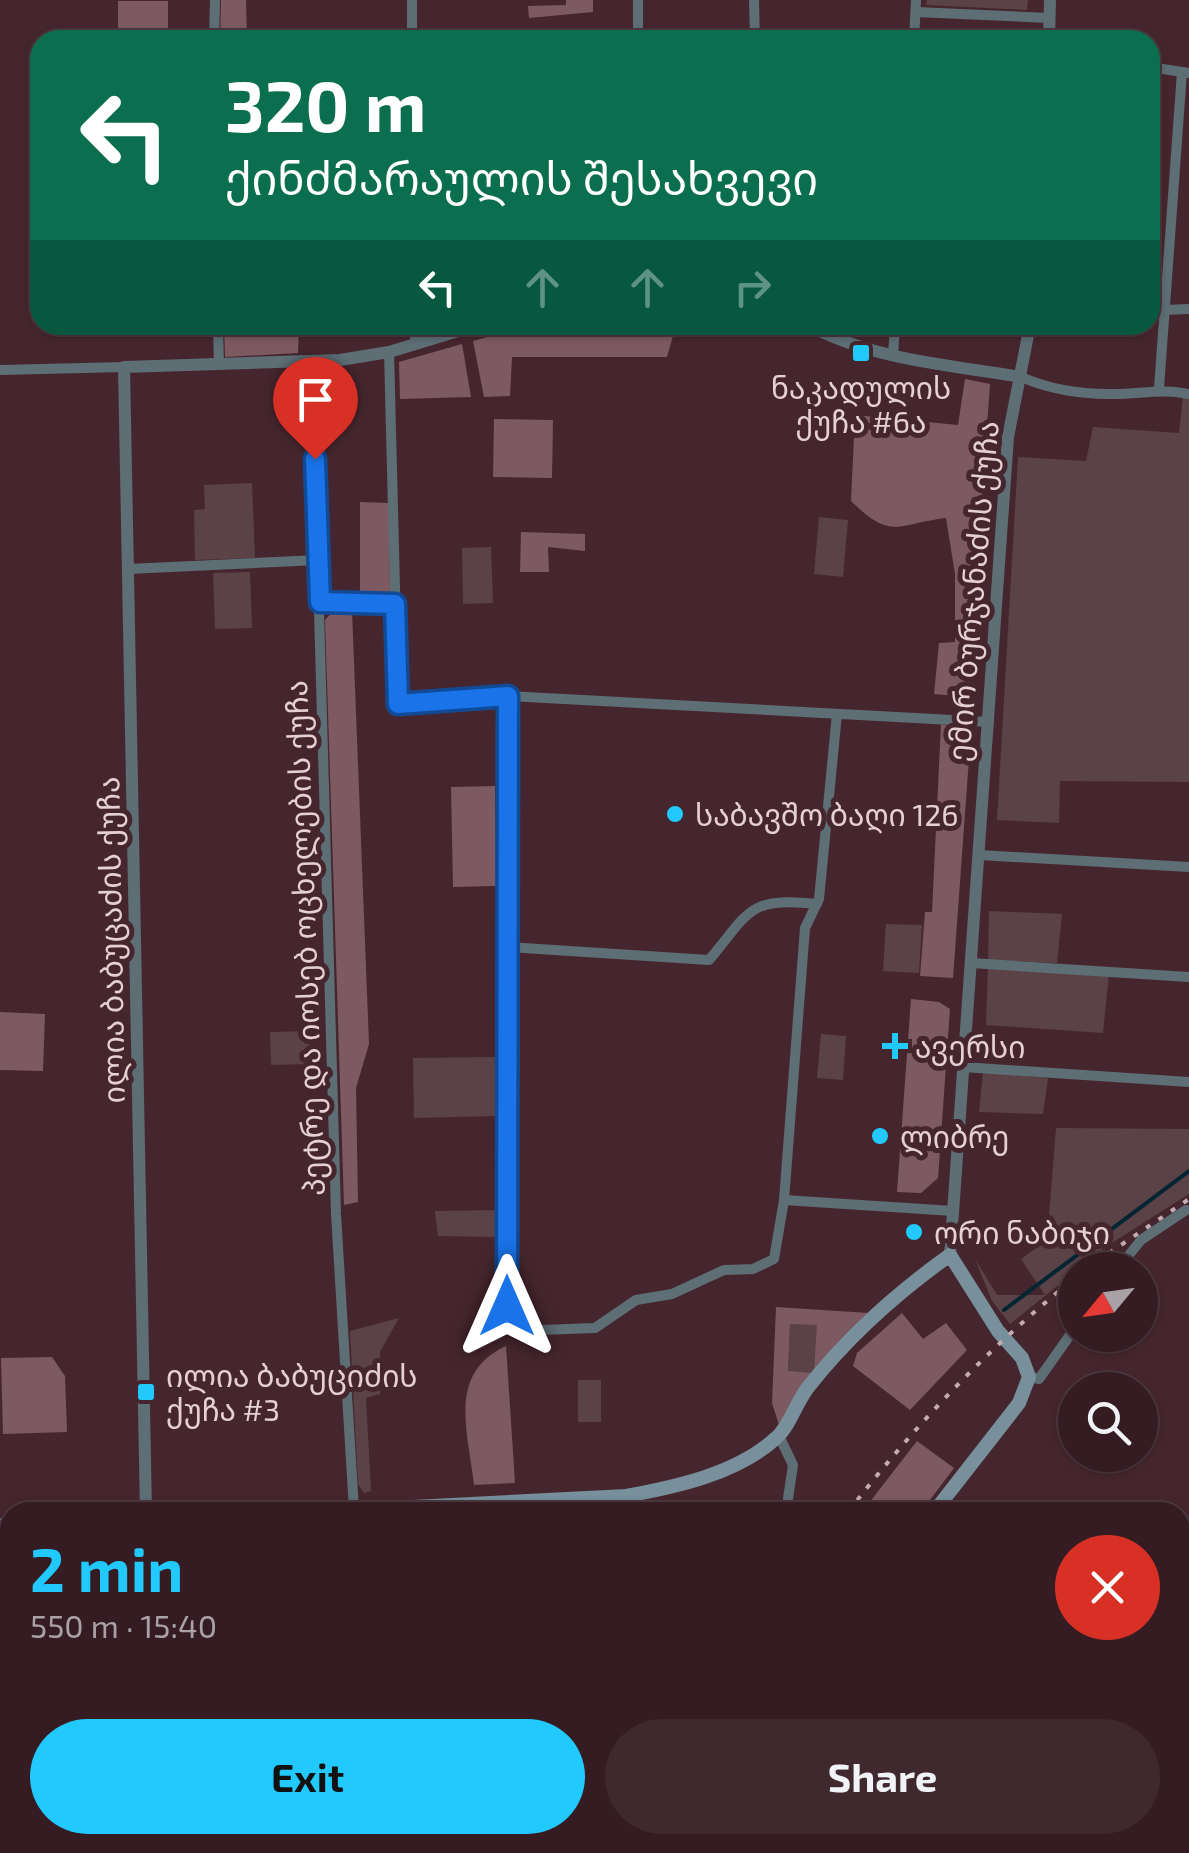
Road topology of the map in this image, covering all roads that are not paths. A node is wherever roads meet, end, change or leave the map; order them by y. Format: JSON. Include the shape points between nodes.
{"nodes":[{"id":1,"x":215,"y":0,"type":"edge"},
{"id":2,"x":412,"y":0,"type":"edge"},
{"id":3,"x":638,"y":0,"type":"edge"},
{"id":4,"x":754,"y":0,"type":"edge"},
{"id":5,"x":1050,"y":0,"type":"edge"},
{"id":6,"x":916,"y":6,"type":"edge"},
{"id":7,"x":1049,"y":18,"type":"junction"},
{"id":8,"x":214,"y":30,"type":"edge"},
{"id":9,"x":412,"y":30,"type":"edge"},
{"id":10,"x":638,"y":30,"type":"edge"},
{"id":11,"x":754,"y":30,"type":"edge"},
{"id":12,"x":1049,"y":30,"type":"edge"},
{"id":13,"x":1160,"y":68,"type":"edge"},
{"id":14,"x":1186,"y":72,"type":"edge"},
{"id":15,"x":1189,"y":309,"type":"edge"},
{"id":16,"x":1163,"y":310,"type":"junction"},
{"id":17,"x":218,"y":335,"type":"edge"},
{"id":18,"x":415,"y":335,"type":"edge"},
{"id":19,"x":445,"y":335,"type":"edge"},
{"id":20,"x":827,"y":335,"type":"edge"},
{"id":21,"x":895,"y":335,"type":"edge"},
{"id":22,"x":1028,"y":335,"type":"edge"},
{"id":23,"x":415,"y":344,"type":"junction"},
{"id":24,"x":389,"y":352,"type":"junction"},
{"id":25,"x":894,"y":356,"type":"junction"},
{"id":26,"x":312,"y":363,"type":"junction"},
{"id":27,"x":219,"y":365,"type":"junction"},
{"id":28,"x":124,"y":368,"type":"junction"},
{"id":29,"x":0,"y":370,"type":"edge"},
{"id":30,"x":1021,"y":377,"type":"junction"},
{"id":31,"x":1159,"y":388,"type":"junction"},
{"id":32,"x":1189,"y":394,"type":"edge"},
{"id":33,"x":318,"y":560,"type":"junction"},
{"id":34,"x":128,"y":569,"type":"junction"},
{"id":35,"x":320,"y":602,"type":"junction"},
{"id":36,"x":395,"y":604,"type":"junction"},
{"id":37,"x":508,"y":696,"type":"junction"},
{"id":38,"x":838,"y":714,"type":"junction"},
{"id":39,"x":989,"y":722,"type":"junction"},
{"id":40,"x":979,"y":855,"type":"junction"},
{"id":41,"x":1189,"y":867,"type":"edge"},
{"id":42,"x":817,"y":904,"type":"junction"},
{"id":43,"x":507,"y":947,"type":"junction"},
{"id":44,"x":971,"y":963,"type":"junction"},
{"id":45,"x":1189,"y":977,"type":"edge"},
{"id":46,"x":964,"y":1067,"type":"junction"},
{"id":47,"x":1189,"y":1082,"type":"edge"},
{"id":48,"x":784,"y":1200,"type":"junction"},
{"id":49,"x":953,"y":1210,"type":"junction"},
{"id":50,"x":1186,"y":1210,"type":"dead end"},
{"id":51,"x":1131,"y":1252,"type":"edge"},
{"id":52,"x":950,"y":1255,"type":"junction"},
{"id":53,"x":1058,"y":1352,"type":"edge"},
{"id":54,"x":1030,"y":1376,"type":"junction"},
{"id":55,"x":779,"y":1436,"type":"junction"},
{"id":56,"x":146,"y":1502,"type":"edge"},
{"id":57,"x":354,"y":1502,"type":"edge"},
{"id":58,"x":509,"y":1502,"type":"edge"},
{"id":59,"x":787,"y":1502,"type":"edge"},
{"id":60,"x":942,"y":1502,"type":"edge"},
{"id":61,"x":0,"y":1517,"type":"edge"},
{"id":62,"x":0,"y":1526,"type":"edge"}],
"edges":[{"from":1,"to":8,"type":"street"},
{"from":2,"to":9,"type":"street"},
{"from":3,"to":10,"type":"street"},
{"from":4,"to":11,"type":"street"},
{"from":5,"to":7,"type":"street"},
{"from":6,"to":7,"type":"street"},
{"from":7,"to":12,"type":"street"},
{"from":13,"to":14,"type":"street"},
{"from":14,"to":16,"type":"street"},
{"from":15,"to":16,"type":"street"},
{"from":16,"to":31,"type":"street"},
{"from":17,"to":27,"type":"street"},
{"from":18,"to":23,"type":"street"},
{"from":19,"to":23,"type":"street"},
{"from":20,"to":25,"type":"street"},
{"from":21,"to":25,"type":"street"},
{"from":22,"to":30,"type":"street","name":"ემირ ბურჯანაძის ქუჩა"},
{"from":23,"to":24,"type":"street"},
{"from":24,"to":26,"type":"street"},
{"from":24,"to":36,"type":"street"},
{"from":25,"to":30,"type":"street"},
{"from":26,"to":27,"type":"street"},
{"from":26,"to":33,"type":"street","name":"პეტრე და იოსებ ოცხელების ქუჩა"},
{"from":27,"to":28,"type":"street"},
{"from":28,"to":29,"type":"street"},
{"from":28,"to":34,"type":"street","name":"ილია ბაბუცაძის ქუჩა"},
{"from":30,"to":31,"type":"street","via":[[1048,388],[1112,395]]},
{"from":30,"to":39,"type":"street","name":"ემირ ბურჯანაძის ქუჩა","via":[[1008,436]]},
{"from":31,"to":32,"type":"street"},
{"from":33,"to":34,"type":"street"},
{"from":33,"to":35,"type":"street","name":"პეტრე და იოსებ ოცხელების ქუჩა"},
{"from":34,"to":56,"type":"street","name":"ილია ბაბუცაძის ქუჩა"},
{"from":35,"to":36,"type":"street"},
{"from":35,"to":57,"type":"street","name":"პეტრე და იოსებ ოცხელების ქუჩა","via":[[336,1214]]},
{"from":36,"to":37,"type":"street","via":[[398,704]]},
{"from":37,"to":38,"type":"street"},
{"from":37,"to":43,"type":"street"},
{"from":38,"to":39,"type":"street"},
{"from":38,"to":42,"type":"street"},
{"from":39,"to":40,"type":"street","name":"ემირ ბურჯანაძის ქუჩა"},
{"from":40,"to":41,"type":"street"},
{"from":40,"to":44,"type":"street","name":"ემირ ბურჯანაძის ქუჩა"},
{"from":42,"to":43,"type":"street","via":[[773,899],[748,913],[709,960]]},
{"from":42,"to":48,"type":"street","via":[[806,928]]},
{"from":43,"to":48,"type":"street","via":[[512,1331],[595,1328],[636,1300],[672,1294],[724,1270],[770,1264]]},
{"from":44,"to":45,"type":"street"},
{"from":44,"to":46,"type":"street","name":"ემირ ბურჯანაძის ქუჩა"},
{"from":46,"to":47,"type":"street"},
{"from":46,"to":49,"type":"street","name":"ემირ ბურჯანაძის ქუჩა"},
{"from":48,"to":49,"type":"street"},
{"from":49,"to":52,"type":"street","name":"ემირ ბურჯანაძის ქუჩა"},
{"from":50,"to":51,"type":"street"},
{"from":52,"to":54,"type":"main road"},
{"from":52,"to":55,"type":"main road","via":[[834,1357]]},
{"from":53,"to":54,"type":"street","via":[[1039,1379]]},
{"from":54,"to":60,"type":"main road","via":[[1019,1403]]},
{"from":55,"to":58,"type":"main road","via":[[727,1467],[672,1488]]},
{"from":55,"to":59,"type":"street","via":[[793,1464]]},
{"from":61,"to":62,"type":"street"}]}
